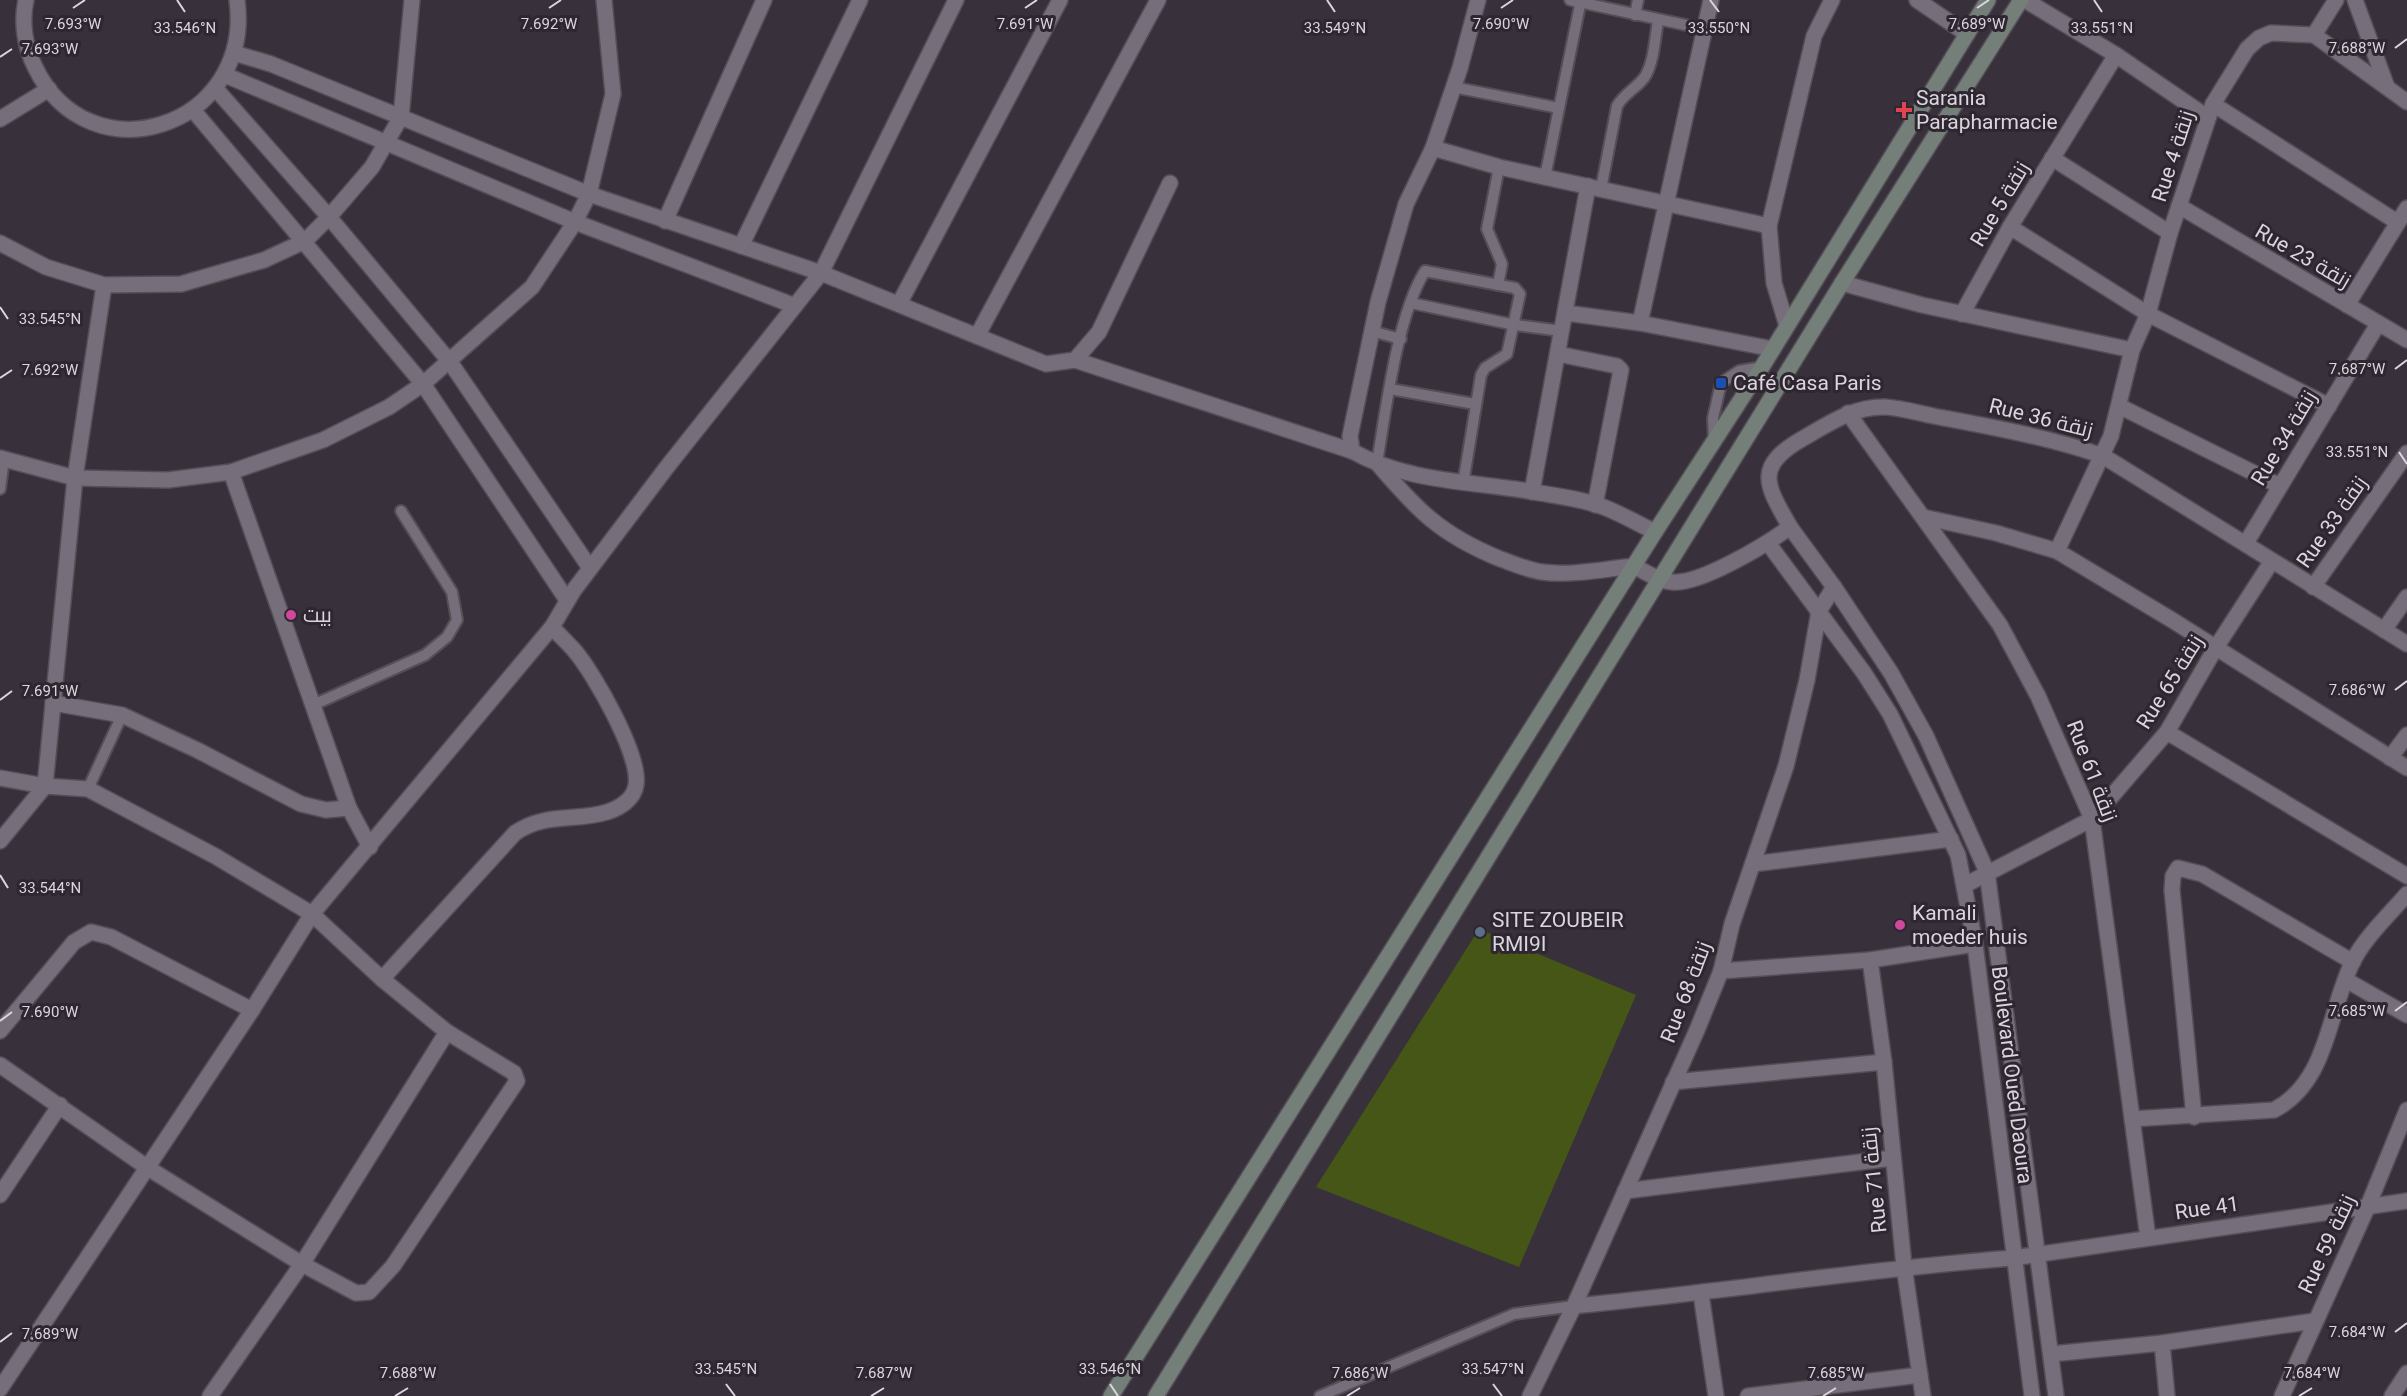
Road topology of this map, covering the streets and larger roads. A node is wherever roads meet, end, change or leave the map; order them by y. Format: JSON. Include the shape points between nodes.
{"nodes":[{"id":1,"x":26,"y":0,"type":"edge"},
{"id":2,"x":237,"y":0,"type":"edge"},
{"id":3,"x":412,"y":0,"type":"edge"},
{"id":4,"x":603,"y":0,"type":"edge"},
{"id":5,"x":764,"y":0,"type":"edge"},
{"id":6,"x":860,"y":0,"type":"edge"},
{"id":7,"x":956,"y":0,"type":"edge"},
{"id":8,"x":1060,"y":0,"type":"edge"},
{"id":9,"x":1158,"y":0,"type":"edge"},
{"id":10,"x":1478,"y":0,"type":"edge"},
{"id":11,"x":1711,"y":0,"type":"edge"},
{"id":12,"x":1832,"y":0,"type":"edge"},
{"id":13,"x":1917,"y":0,"type":"edge"},
{"id":14,"x":1988,"y":0,"type":"edge"},
{"id":15,"x":2023,"y":0,"type":"edge"},
{"id":16,"x":2336,"y":0,"type":"edge"},
{"id":17,"x":2355,"y":0,"type":"edge"},
{"id":18,"x":1967,"y":34,"type":"junction"},
{"id":19,"x":2314,"y":35,"type":"junction"},
{"id":20,"x":234,"y":53,"type":"junction"},
{"id":21,"x":2116,"y":55,"type":"junction"},
{"id":22,"x":225,"y":75,"type":"junction"},
{"id":23,"x":2386,"y":87,"type":"junction"},
{"id":24,"x":215,"y":88,"type":"junction"},
{"id":25,"x":49,"y":89,"type":"junction"},
{"id":26,"x":2407,"y":102,"type":"edge"},
{"id":27,"x":193,"y":110,"type":"junction"},
{"id":28,"x":2210,"y":110,"type":"junction"},
{"id":29,"x":401,"y":117,"type":"junction"},
{"id":30,"x":0,"y":119,"type":"edge"},
{"id":31,"x":387,"y":145,"type":"junction"},
{"id":32,"x":1433,"y":148,"type":"junction"},
{"id":33,"x":2052,"y":158,"type":"junction"},
{"id":34,"x":1170,"y":183,"type":"dead end"},
{"id":35,"x":1594,"y":187,"type":"junction"},
{"id":36,"x":589,"y":194,"type":"junction"},
{"id":37,"x":1666,"y":203,"type":"junction"},
{"id":38,"x":2179,"y":206,"type":"junction"},
{"id":39,"x":2407,"y":208,"type":"edge"},
{"id":40,"x":329,"y":217,"type":"junction"},
{"id":41,"x":665,"y":220,"type":"junction"},
{"id":42,"x":575,"y":222,"type":"junction"},
{"id":43,"x":2397,"y":222,"type":"junction"},
{"id":44,"x":1769,"y":226,"type":"junction"},
{"id":45,"x":2010,"y":227,"type":"junction"},
{"id":46,"x":2169,"y":233,"type":"junction"},
{"id":47,"x":305,"y":241,"type":"junction"},
{"id":48,"x":0,"y":243,"type":"edge"},
{"id":49,"x":741,"y":246,"type":"junction"},
{"id":50,"x":821,"y":273,"type":"junction"},
{"id":51,"x":1842,"y":283,"type":"junction"},
{"id":52,"x":104,"y":285,"type":"junction"},
{"id":53,"x":899,"y":304,"type":"junction"},
{"id":54,"x":2347,"y":305,"type":"junction"},
{"id":55,"x":795,"y":306,"type":"junction"},
{"id":56,"x":1566,"y":313,"type":"junction"},
{"id":57,"x":1962,"y":314,"type":"junction"},
{"id":58,"x":2148,"y":315,"type":"junction"},
{"id":59,"x":1640,"y":323,"type":"junction"},
{"id":60,"x":2378,"y":324,"type":"junction"},
{"id":61,"x":1787,"y":326,"type":"junction"},
{"id":62,"x":977,"y":336,"type":"junction"},
{"id":63,"x":2407,"y":340,"type":"edge"},
{"id":64,"x":1773,"y":349,"type":"junction"},
{"id":65,"x":2132,"y":350,"type":"junction"},
{"id":66,"x":1558,"y":354,"type":"junction"},
{"id":67,"x":1074,"y":360,"type":"junction"},
{"id":68,"x":450,"y":362,"type":"junction"},
{"id":69,"x":423,"y":384,"type":"junction"},
{"id":70,"x":2119,"y":406,"type":"junction"},
{"id":71,"x":2329,"y":406,"type":"junction"},
{"id":72,"x":1848,"y":413,"type":"junction"},
{"id":73,"x":1352,"y":451,"type":"junction"},
{"id":74,"x":2407,"y":453,"type":"edge"},
{"id":75,"x":2103,"y":456,"type":"junction"},
{"id":76,"x":2,"y":458,"type":"edge"},
{"id":77,"x":1377,"y":463,"type":"junction"},
{"id":78,"x":231,"y":472,"type":"junction"},
{"id":79,"x":75,"y":478,"type":"junction"},
{"id":80,"x":2280,"y":486,"type":"junction"},
{"id":81,"x":1532,"y":492,"type":"junction"},
{"id":82,"x":1595,"y":505,"type":"junction"},
{"id":83,"x":1923,"y":517,"type":"junction"},
{"id":84,"x":1790,"y":527,"type":"junction"},
{"id":85,"x":1655,"y":532,"type":"junction"},
{"id":86,"x":1768,"y":543,"type":"junction"},
{"id":87,"x":2246,"y":543,"type":"junction"},
{"id":88,"x":2057,"y":551,"type":"junction"},
{"id":89,"x":2272,"y":561,"type":"junction"},
{"id":90,"x":1634,"y":566,"type":"junction"},
{"id":91,"x":590,"y":568,"type":"junction"},
{"id":92,"x":1659,"y":579,"type":"junction"},
{"id":93,"x":1834,"y":587,"type":"junction"},
{"id":94,"x":2313,"y":587,"type":"junction"},
{"id":95,"x":2407,"y":597,"type":"edge"},
{"id":96,"x":567,"y":600,"type":"junction"},
{"id":97,"x":1819,"y":611,"type":"junction"},
{"id":98,"x":552,"y":627,"type":"junction"},
{"id":99,"x":2384,"y":630,"type":"junction"},
{"id":100,"x":2407,"y":644,"type":"edge"},
{"id":101,"x":2215,"y":649,"type":"junction"},
{"id":102,"x":53,"y":703,"type":"junction"},
{"id":103,"x":2167,"y":732,"type":"junction"},
{"id":104,"x":2407,"y":735,"type":"edge"},
{"id":105,"x":2390,"y":758,"type":"junction"},
{"id":106,"x":2407,"y":768,"type":"edge"},
{"id":107,"x":0,"y":778,"type":"edge"},
{"id":108,"x":45,"y":786,"type":"junction"},
{"id":109,"x":349,"y":808,"type":"junction"},
{"id":110,"x":2092,"y":819,"type":"junction"},
{"id":111,"x":1951,"y":839,"type":"junction"},
{"id":112,"x":0,"y":841,"type":"edge"},
{"id":113,"x":370,"y":847,"type":"junction"},
{"id":114,"x":1753,"y":864,"type":"junction"},
{"id":115,"x":1987,"y":872,"type":"junction"},
{"id":116,"x":2407,"y":876,"type":"edge"},
{"id":117,"x":1965,"y":885,"type":"junction"},
{"id":118,"x":2407,"y":894,"type":"edge"},
{"id":119,"x":312,"y":914,"type":"junction"},
{"id":120,"x":1975,"y":944,"type":"junction"},
{"id":121,"x":1870,"y":960,"type":"junction"},
{"id":122,"x":2353,"y":962,"type":"junction"},
{"id":123,"x":1720,"y":971,"type":"junction"},
{"id":124,"x":382,"y":980,"type":"junction"},
{"id":125,"x":2346,"y":980,"type":"junction"},
{"id":126,"x":252,"y":1010,"type":"junction"},
{"id":127,"x":2407,"y":1015,"type":"edge"},
{"id":128,"x":0,"y":1031,"type":"edge"},
{"id":129,"x":447,"y":1032,"type":"junction"},
{"id":130,"x":1884,"y":1062,"type":"junction"},
{"id":131,"x":0,"y":1065,"type":"edge"},
{"id":132,"x":1673,"y":1082,"type":"junction"},
{"id":133,"x":60,"y":1105,"type":"junction"},
{"id":134,"x":2407,"y":1110,"type":"edge"},
{"id":135,"x":2193,"y":1117,"type":"junction"},
{"id":136,"x":2132,"y":1119,"type":"junction"},
{"id":137,"x":1893,"y":1158,"type":"junction"},
{"id":138,"x":148,"y":1168,"type":"junction"},
{"id":139,"x":1625,"y":1191,"type":"junction"},
{"id":140,"x":0,"y":1196,"type":"edge"},
{"id":141,"x":2407,"y":1201,"type":"edge"},
{"id":142,"x":2368,"y":1206,"type":"junction"},
{"id":143,"x":2148,"y":1238,"type":"junction"},
{"id":144,"x":2039,"y":1254,"type":"junction"},
{"id":145,"x":2013,"y":1257,"type":"junction"},
{"id":146,"x":302,"y":1264,"type":"junction"},
{"id":147,"x":1904,"y":1266,"type":"junction"},
{"id":148,"x":1701,"y":1294,"type":"junction"},
{"id":149,"x":1574,"y":1306,"type":"junction"},
{"id":150,"x":2314,"y":1321,"type":"junction"},
{"id":151,"x":2162,"y":1343,"type":"junction"},
{"id":152,"x":2051,"y":1354,"type":"junction"},
{"id":153,"x":2407,"y":1373,"type":"edge"},
{"id":154,"x":1920,"y":1375,"type":"junction"},
{"id":155,"x":0,"y":1389,"type":"edge"},
{"id":156,"x":1817,"y":1391,"type":"edge"},
{"id":157,"x":210,"y":1396,"type":"edge"},
{"id":158,"x":1111,"y":1396,"type":"edge"},
{"id":159,"x":1156,"y":1396,"type":"edge"},
{"id":160,"x":1530,"y":1396,"type":"edge"},
{"id":161,"x":1716,"y":1396,"type":"edge"},
{"id":162,"x":1748,"y":1396,"type":"edge"},
{"id":163,"x":1923,"y":1396,"type":"edge"},
{"id":164,"x":2032,"y":1396,"type":"edge"},
{"id":165,"x":2056,"y":1396,"type":"edge"},
{"id":166,"x":2167,"y":1396,"type":"edge"},
{"id":167,"x":2282,"y":1396,"type":"edge"},
{"id":168,"x":2392,"y":1396,"type":"edge"}],
"edges":[{"from":1,"to":25,"type":"street","via":[[26,42]]},
{"from":2,"to":20,"type":"street","via":[[238,36]]},
{"from":3,"to":29,"type":"street"},
{"from":4,"to":36,"type":"street","via":[[613,94]]},
{"from":5,"to":41,"type":"street"},
{"from":6,"to":49,"type":"street"},
{"from":7,"to":50,"type":"street"},
{"from":8,"to":53,"type":"street"},
{"from":9,"to":62,"type":"street"},
{"from":10,"to":32,"type":"street"},
{"from":11,"to":37,"type":"street"},
{"from":12,"to":44,"type":"street","via":[[1814,36]]},
{"from":13,"to":18,"type":"street"},
{"from":14,"to":18,"type":"main road"},
{"from":15,"to":21,"type":"street"},
{"from":15,"to":51,"type":"main road"},
{"from":16,"to":19,"type":"street"},
{"from":17,"to":23,"type":"street"},
{"from":18,"to":61,"type":"main road"},
{"from":19,"to":23,"type":"street"},
{"from":19,"to":28,"type":"street","name":"Rue 4 زنقة","via":[[2271,33],[2259,38],[2247,49]]},
{"from":20,"to":22,"type":"street"},
{"from":20,"to":29,"type":"street"},
{"from":21,"to":28,"type":"street"},
{"from":21,"to":33,"type":"street","name":"Rue 5 زنقة"},
{"from":22,"to":24,"type":"street"},
{"from":22,"to":31,"type":"street"},
{"from":23,"to":26,"type":"street"},
{"from":24,"to":27,"type":"street"},
{"from":24,"to":40,"type":"street"},
{"from":25,"to":27,"type":"street","via":[[61,102],[91,121],[126,129],[161,125]]},
{"from":25,"to":30,"type":"street"},
{"from":27,"to":47,"type":"street"},
{"from":28,"to":38,"type":"street","name":"Rue 4 زنقة"},
{"from":28,"to":43,"type":"street"},
{"from":29,"to":31,"type":"street"},
{"from":29,"to":36,"type":"street"},
{"from":31,"to":40,"type":"street"},
{"from":31,"to":42,"type":"street"},
{"from":32,"to":35,"type":"street"},
{"from":32,"to":73,"type":"street","via":[[1406,204],[1371,331],[1350,436]]},
{"from":33,"to":45,"type":"street","name":"Rue 5 زنقة"},
{"from":33,"to":46,"type":"street"},
{"from":34,"to":67,"type":"street","via":[[1099,332]]},
{"from":35,"to":37,"type":"street"},
{"from":35,"to":56,"type":"street"},
{"from":36,"to":41,"type":"street"},
{"from":36,"to":42,"type":"street"},
{"from":37,"to":44,"type":"street"},
{"from":37,"to":59,"type":"street"},
{"from":38,"to":46,"type":"street","name":"Rue 4 زنقة"},
{"from":38,"to":54,"type":"street","name":"Rue 23 زنقة"},
{"from":39,"to":43,"type":"street"},
{"from":40,"to":47,"type":"street"},
{"from":40,"to":68,"type":"street"},
{"from":41,"to":49,"type":"street"},
{"from":42,"to":55,"type":"street"},
{"from":42,"to":68,"type":"street","via":[[532,287]]},
{"from":43,"to":54,"type":"street"},
{"from":44,"to":61,"type":"street","via":[[1774,283]]},
{"from":45,"to":57,"type":"street","name":"Rue 5 زنقة"},
{"from":45,"to":58,"type":"street"},
{"from":46,"to":58,"type":"street","name":"Rue 4 زنقة"},
{"from":47,"to":52,"type":"street","via":[[264,260],[181,284]]},
{"from":47,"to":69,"type":"street"},
{"from":48,"to":52,"type":"street","via":[[46,267]]},
{"from":49,"to":50,"type":"street"},
{"from":50,"to":53,"type":"street"},
{"from":50,"to":55,"type":"street"},
{"from":51,"to":57,"type":"street"},
{"from":51,"to":92,"type":"main road"},
{"from":52,"to":79,"type":"street"},
{"from":53,"to":62,"type":"street"},
{"from":54,"to":60,"type":"street","name":"Rue 23 زنقة"},
{"from":55,"to":91,"type":"street"},
{"from":56,"to":59,"type":"street"},
{"from":56,"to":66,"type":"street"},
{"from":57,"to":65,"type":"street"},
{"from":58,"to":65,"type":"street","name":"Rue 4 زنقة"},
{"from":58,"to":71,"type":"street"},
{"from":59,"to":64,"type":"street"},
{"from":60,"to":63,"type":"street","name":"Rue 23 زنقة"},
{"from":60,"to":71,"type":"street","name":"Rue 34 زنقة"},
{"from":61,"to":64,"type":"main road"},
{"from":62,"to":67,"type":"street","via":[[1046,364]]},
{"from":64,"to":85,"type":"main road"},
{"from":65,"to":70,"type":"street","name":"Rue 4 زنقة"},
{"from":66,"to":81,"type":"street"},
{"from":66,"to":82,"type":"street","via":[[1621,370]]},
{"from":67,"to":73,"type":"street"},
{"from":68,"to":69,"type":"street"},
{"from":68,"to":91,"type":"street"},
{"from":69,"to":78,"type":"street","via":[[389,407],[323,440]]},
{"from":69,"to":96,"type":"street"},
{"from":70,"to":75,"type":"street","name":"Rue 4 زنقة"},
{"from":70,"to":80,"type":"street"},
{"from":71,"to":80,"type":"street","name":"Rue 34 زنقة"},
{"from":72,"to":75,"type":"street","name":"Rue 36 زنقة","via":[[1885,407],[2005,429]]},
{"from":72,"to":83,"type":"street","name":"Rue 61 زنقة"},
{"from":72,"to":84,"type":"street","name":"Rue 36 زنقة","via":[[1786,448],[1771,463],[1769,490]]},
{"from":73,"to":77,"type":"street"},
{"from":74,"to":94,"type":"street","name":"Rue 33 زنقة"},
{"from":75,"to":87,"type":"street","name":"Rue 36 زنقة"},
{"from":75,"to":88,"type":"street","name":"Rue 4 زنقة"},
{"from":76,"to":79,"type":"street"},
{"from":77,"to":81,"type":"street","via":[[1462,484]]},
{"from":77,"to":90,"type":"street","via":[[1411,503],[1465,545],[1542,572]]},
{"from":78,"to":79,"type":"street","via":[[168,480]]},
{"from":78,"to":109,"type":"street"},
{"from":79,"to":102,"type":"street"},
{"from":80,"to":87,"type":"street","name":"Rue 34 زنقة"},
{"from":81,"to":82,"type":"street"},
{"from":82,"to":85,"type":"street"},
{"from":83,"to":88,"type":"street","via":[[1996,532]]},
{"from":83,"to":110,"type":"street","name":"Rue 61 زنقة","via":[[2000,626],[2043,705]]},
{"from":84,"to":86,"type":"street"},
{"from":84,"to":93,"type":"street","name":"Boulevard Oued Daoura"},
{"from":85,"to":90,"type":"main road"},
{"from":86,"to":92,"type":"street","via":[[1693,579],[1674,583]]},
{"from":86,"to":97,"type":"street","name":"Boulevard Oued Daoura"},
{"from":87,"to":89,"type":"street","name":"Rue 36 زنقة"},
{"from":88,"to":101,"type":"street"},
{"from":89,"to":94,"type":"street","name":"Rue 36 زنقة"},
{"from":89,"to":101,"type":"street","name":"Rue 65 زنقة"},
{"from":90,"to":92,"type":"street"},
{"from":90,"to":158,"type":"main road"},
{"from":91,"to":96,"type":"street"},
{"from":92,"to":159,"type":"main road"},
{"from":93,"to":97,"type":"street","name":"Rue 68 زنقة"},
{"from":93,"to":115,"type":"street","name":"Boulevard Oued Daoura","via":[[1892,673],[1926,736]]},
{"from":94,"to":99,"type":"street","name":"Rue 36 زنقة"},
{"from":95,"to":99,"type":"street"},
{"from":96,"to":98,"type":"street"},
{"from":97,"to":111,"type":"street","name":"Boulevard Oued Daoura","via":[[1890,714]]},
{"from":97,"to":114,"type":"street","name":"Rue 68 زنقة","via":[[1786,766]]},
{"from":98,"to":113,"type":"street"},
{"from":98,"to":124,"type":"street","via":[[586,667],[615,715],[635,768],[636,785],[630,799],[608,812],[540,820],[515,832]]},
{"from":99,"to":100,"type":"street","name":"Rue 36 زنقة"},
{"from":101,"to":103,"type":"street","name":"Rue 65 زنقة"},
{"from":101,"to":105,"type":"street"},
{"from":102,"to":108,"type":"street"},
{"from":102,"to":109,"type":"street","via":[[122,715],[301,804],[327,810]]},
{"from":103,"to":110,"type":"street","name":"Rue 65 زنقة"},
{"from":103,"to":116,"type":"street"},
{"from":104,"to":105,"type":"street"},
{"from":105,"to":106,"type":"street"},
{"from":107,"to":108,"type":"street"},
{"from":108,"to":112,"type":"street"},
{"from":108,"to":119,"type":"street","via":[[88,789],[215,856]]},
{"from":109,"to":113,"type":"street"},
{"from":110,"to":115,"type":"street","name":"Rue 65 زنقة"},
{"from":110,"to":136,"type":"street","name":"Rue 61 زنقة"},
{"from":111,"to":114,"type":"street"},
{"from":111,"to":117,"type":"street","name":"Boulevard Oued Daoura"},
{"from":113,"to":119,"type":"street"},
{"from":114,"to":123,"type":"street","name":"Rue 68 زنقة"},
{"from":115,"to":117,"type":"street","name":"Rue 65 زنقة"},
{"from":115,"to":144,"type":"street","name":"Boulevard Oued Daoura"},
{"from":117,"to":120,"type":"street","name":"Boulevard Oued Daoura"},
{"from":118,"to":122,"type":"street"},
{"from":119,"to":124,"type":"street"},
{"from":119,"to":126,"type":"street"},
{"from":120,"to":121,"type":"street"},
{"from":120,"to":145,"type":"street","name":"Boulevard Oued Daoura"},
{"from":121,"to":123,"type":"street"},
{"from":121,"to":130,"type":"street","name":"Rue 71 زنقة"},
{"from":122,"to":125,"type":"street"},
{"from":122,"to":135,"type":"street","via":[[2202,874],[2178,868],[2172,890]]},
{"from":123,"to":132,"type":"street","name":"Rue 68 زنقة"},
{"from":124,"to":129,"type":"street"},
{"from":125,"to":127,"type":"street"},
{"from":125,"to":135,"type":"street","via":[[2315,1067],[2289,1102],[2274,1110]]},
{"from":126,"to":128,"type":"street","via":[[111,937],[91,932],[74,942]]},
{"from":126,"to":138,"type":"street"},
{"from":129,"to":146,"type":"street"},
{"from":129,"to":146,"type":"street","via":[[514,1073],[517,1081],[513,1090],[393,1266],[369,1292],[356,1293]]},
{"from":130,"to":132,"type":"street"},
{"from":130,"to":137,"type":"street","name":"Rue 71 زنقة"},
{"from":131,"to":133,"type":"street"},
{"from":132,"to":139,"type":"street","name":"Rue 68 زنقة"},
{"from":133,"to":138,"type":"street"},
{"from":133,"to":140,"type":"street"},
{"from":134,"to":142,"type":"street","name":"Rue 59 زنقة"},
{"from":135,"to":136,"type":"street"},
{"from":136,"to":143,"type":"street","name":"Rue 61 زنقة"},
{"from":137,"to":139,"type":"street"},
{"from":137,"to":147,"type":"street","name":"Rue 71 زنقة"},
{"from":138,"to":146,"type":"street"},
{"from":138,"to":155,"type":"street"},
{"from":139,"to":149,"type":"street","name":"Rue 68 زنقة"},
{"from":141,"to":142,"type":"street","name":"Rue 41"},
{"from":142,"to":143,"type":"street","name":"Rue 41"},
{"from":142,"to":150,"type":"street","name":"Rue 59 زنقة"},
{"from":143,"to":144,"type":"street","name":"Rue 41"},
{"from":144,"to":145,"type":"street","name":"Rue 41"},
{"from":144,"to":152,"type":"street","name":"Boulevard Oued Daoura"},
{"from":145,"to":147,"type":"street","name":"Rue 41"},
{"from":145,"to":164,"type":"street","name":"Boulevard Oued Daoura"},
{"from":146,"to":157,"type":"street"},
{"from":147,"to":148,"type":"street","name":"Rue 41"},
{"from":147,"to":154,"type":"street","name":"Rue 71 زنقة"},
{"from":148,"to":149,"type":"street","name":"Rue 41"},
{"from":148,"to":161,"type":"street"},
{"from":149,"to":160,"type":"street","name":"Rue 68 زنقة"},
{"from":150,"to":151,"type":"street"},
{"from":150,"to":167,"type":"street","name":"Rue 59 زنقة"},
{"from":151,"to":152,"type":"street"},
{"from":151,"to":166,"type":"street"},
{"from":152,"to":165,"type":"street","name":"Boulevard Oued Daoura"},
{"from":153,"to":168,"type":"street"},
{"from":154,"to":156,"type":"street"},
{"from":154,"to":163,"type":"street","name":"Rue 71 زنقة"},
{"from":156,"to":162,"type":"street"}]}
